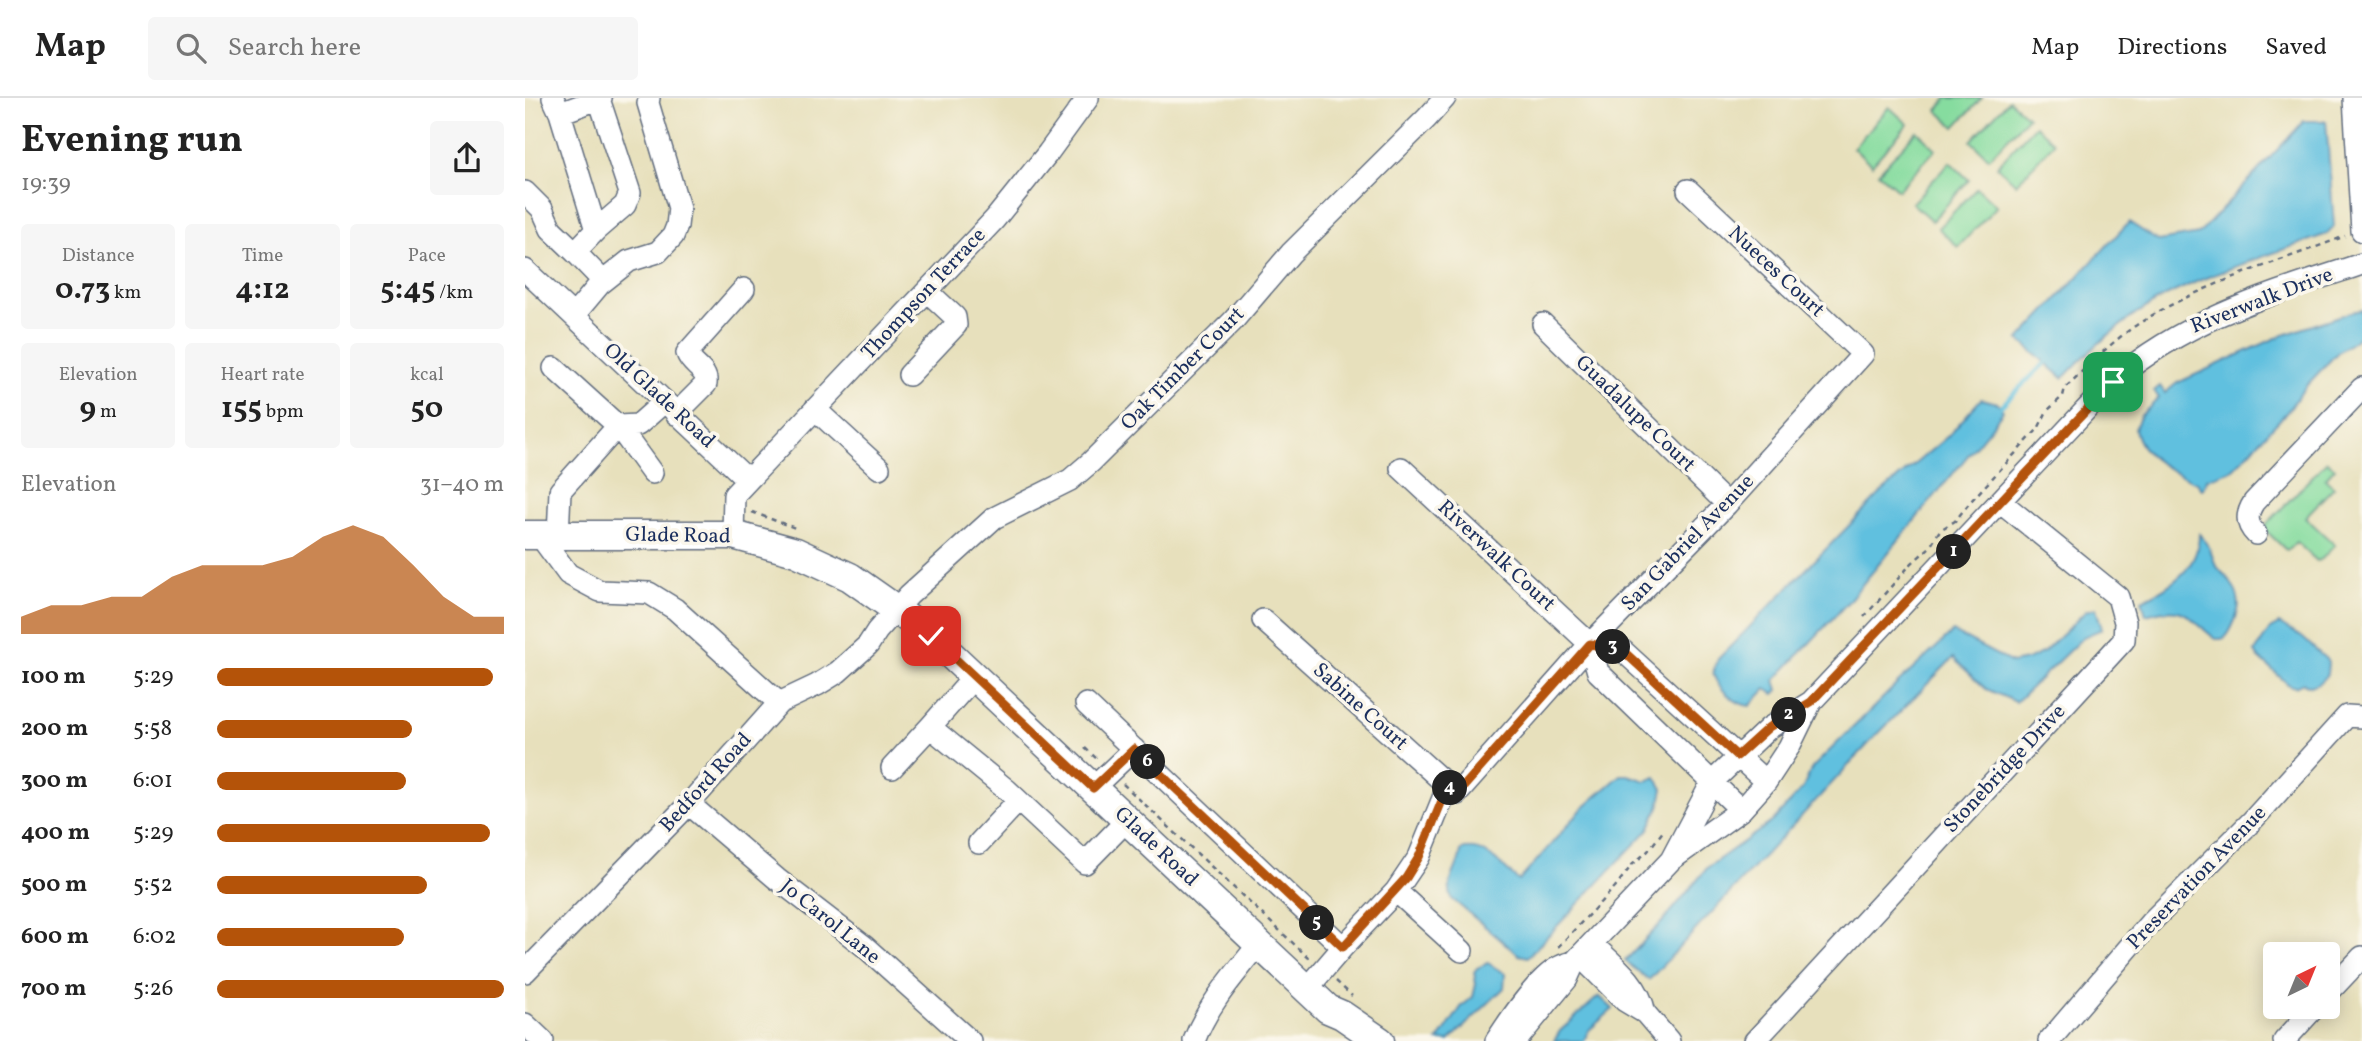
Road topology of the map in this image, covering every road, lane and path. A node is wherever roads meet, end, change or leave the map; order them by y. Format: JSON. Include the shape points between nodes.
{"nodes":[{"id":1,"x":600,"y":98,"type":"edge"},
{"id":2,"x":649,"y":98,"type":"edge"},
{"id":3,"x":1088,"y":98,"type":"edge"},
{"id":4,"x":1445,"y":98,"type":"edge"},
{"id":5,"x":2354,"y":98,"type":"edge"},
{"id":6,"x":556,"y":105,"type":"edge"},
{"id":7,"x":2359,"y":137,"type":"edge"},
{"id":8,"x":1688,"y":190,"type":"dead end"},
{"id":9,"x":525,"y":192,"type":"edge"},
{"id":10,"x":596,"y":230,"type":"junction"},
{"id":11,"x":2362,"y":231,"type":"edge"},
{"id":12,"x":575,"y":252,"type":"junction"},
{"id":13,"x":2362,"y":264,"type":"edge"},
{"id":14,"x":525,"y":270,"type":"edge"},
{"id":15,"x":603,"y":281,"type":"junction"},
{"id":16,"x":744,"y":289,"type":"dead end"},
{"id":17,"x":927,"y":291,"type":"junction"},
{"id":18,"x":574,"y":316,"type":"junction"},
{"id":19,"x":1543,"y":324,"type":"dead end"},
{"id":20,"x":1863,"y":354,"type":"joint"},
{"id":21,"x":554,"y":368,"type":"dead end"},
{"id":22,"x":909,"y":375,"type":"dead end"},
{"id":23,"x":2362,"y":388,"type":"edge"},
{"id":24,"x":670,"y":408,"type":"junction"},
{"id":25,"x":815,"y":409,"type":"junction"},
{"id":26,"x":618,"y":426,"type":"junction"},
{"id":27,"x":879,"y":468,"type":"dead end"},
{"id":28,"x":1401,"y":468,"type":"dead end"},
{"id":29,"x":652,"y":473,"type":"dead end"},
{"id":30,"x":748,"y":480,"type":"junction"},
{"id":31,"x":2001,"y":502,"type":"junction"},
{"id":32,"x":1727,"y":504,"type":"junction"},
{"id":33,"x":2256,"y":534,"type":"dead end"},
{"id":34,"x":541,"y":536,"type":"edge"},
{"id":35,"x":733,"y":536,"type":"junction"},
{"id":36,"x":897,"y":610,"type":"junction"},
{"id":37,"x":1263,"y":620,"type":"dead end"},
{"id":38,"x":1590,"y":644,"type":"junction"},
{"id":39,"x":974,"y":677,"type":"junction"},
{"id":40,"x":1811,"y":702,"type":"junction"},
{"id":41,"x":779,"y":703,"type":"junction"},
{"id":42,"x":1086,"y":704,"type":"dead end"},
{"id":43,"x":2354,"y":717,"type":"edge"},
{"id":44,"x":930,"y":727,"type":"junction"},
{"id":45,"x":1134,"y":749,"type":"junction"},
{"id":46,"x":1737,"y":756,"type":"junction"},
{"id":47,"x":892,"y":768,"type":"dead end"},
{"id":48,"x":1712,"y":782,"type":"junction"},
{"id":49,"x":1766,"y":782,"type":"junction"},
{"id":50,"x":1093,"y":788,"type":"junction"},
{"id":51,"x":1452,"y":790,"type":"junction"},
{"id":52,"x":1018,"y":801,"type":"junction"},
{"id":53,"x":689,"y":804,"type":"junction"},
{"id":54,"x":1741,"y":810,"type":"junction"},
{"id":55,"x":1127,"y":820,"type":"junction"},
{"id":56,"x":979,"y":843,"type":"dead end"},
{"id":57,"x":1671,"y":860,"type":"junction"},
{"id":58,"x":1396,"y":891,"type":"junction"},
{"id":59,"x":1259,"y":944,"type":"junction"},
{"id":60,"x":1343,"y":947,"type":"junction"},
{"id":61,"x":1462,"y":951,"type":"dead end"},
{"id":62,"x":1583,"y":954,"type":"junction"},
{"id":63,"x":2362,"y":957,"type":"edge"},
{"id":64,"x":525,"y":972,"type":"edge"},
{"id":65,"x":2340,"y":980,"type":"edge"},
{"id":66,"x":1307,"y":989,"type":"junction"},
{"id":67,"x":1328,"y":1009,"type":"junction"},
{"id":68,"x":2304,"y":1019,"type":"edge"},
{"id":69,"x":525,"y":1024,"type":"edge"},
{"id":70,"x":543,"y":1041,"type":"edge"},
{"id":71,"x":970,"y":1041,"type":"edge"},
{"id":72,"x":1194,"y":1041,"type":"edge"},
{"id":73,"x":1356,"y":1041,"type":"edge"},
{"id":74,"x":1380,"y":1041,"type":"edge"},
{"id":75,"x":1496,"y":1041,"type":"edge"},
{"id":76,"x":1516,"y":1041,"type":"edge"},
{"id":77,"x":1669,"y":1041,"type":"edge"},
{"id":78,"x":1755,"y":1041,"type":"edge"},
{"id":79,"x":2049,"y":1041,"type":"edge"},
{"id":80,"x":2284,"y":1041,"type":"edge"}],
"edges":[{"from":1,"to":6,"type":"street"},
{"from":1,"to":10,"type":"street","via":[[630,193],[625,205]]},
{"from":2,"to":15,"type":"street","via":[[679,208],[677,226],[658,253],[629,261]]},
{"from":3,"to":17,"type":"street","name":"Thompson Terrace","via":[[995,219]]},
{"from":4,"to":36,"type":"street","name":"Oak Timber Court","via":[[1091,462],[1070,480],[994,519]]},
{"from":5,"to":7,"type":"street"},
{"from":6,"to":10,"type":"street"},
{"from":7,"to":11,"type":"street"},
{"from":8,"to":20,"type":"street","name":"Nueces Court"},
{"from":9,"to":12,"type":"street","via":[[546,215],[551,229]]},
{"from":10,"to":12,"type":"street"},
{"from":12,"to":15,"type":"street"},
{"from":13,"to":31,"type":"street","name":"Riverwalk Drive","via":[[2235,308],[2157,348],[2113,382]]},
{"from":14,"to":18,"type":"street","name":"Old Glade Road"},
{"from":15,"to":18,"type":"street"},
{"from":16,"to":24,"type":"street","via":[[687,353],[705,373],[706,384]]},
{"from":17,"to":22,"type":"street","via":[[955,317],[956,325]]},
{"from":17,"to":25,"type":"street","name":"Thompson Terrace"},
{"from":18,"to":24,"type":"street","name":"Old Glade Road"},
{"from":19,"to":32,"type":"street","name":"Guadalupe Court"},
{"from":20,"to":32,"type":"street","name":"San Gabriel Avenue"},
{"from":21,"to":26,"type":"street"},
{"from":23,"to":33,"type":"street","via":[[2254,502],[2248,516]]},
{"from":24,"to":26,"type":"street","via":[[638,425]]},
{"from":24,"to":30,"type":"street","name":"Old Glade Road"},
{"from":25,"to":27,"type":"street"},
{"from":25,"to":30,"type":"street","name":"Thompson Terrace"},
{"from":26,"to":29,"type":"street"},
{"from":26,"to":34,"type":"street","via":[[561,491]]},
{"from":28,"to":38,"type":"street","name":"Riverwalk Court"},
{"from":30,"to":35,"type":"street","via":[[734,495]]},
{"from":31,"to":40,"type":"street","name":"Riverwalk Drive"},
{"from":31,"to":78,"type":"street","name":"Stonebridge Drive","via":[[2118,597],[2124,640]]},
{"from":32,"to":38,"type":"street","name":"San Gabriel Avenue"},
{"from":34,"to":35,"type":"main road","name":"Glade Road"},
{"from":34,"to":41,"type":"street","via":[[568,574],[600,591],[649,593],[675,609]]},
{"from":35,"to":36,"type":"main road","name":"Glade Road","via":[[796,552],[849,577]]},
{"from":36,"to":39,"type":"main road","name":"Glade Road"},
{"from":36,"to":41,"type":"street","name":"Bedford Road","via":[[838,673]]},
{"from":37,"to":51,"type":"street","name":"Sabine Court"},
{"from":38,"to":46,"type":"street","via":[[1621,649]]},
{"from":38,"to":48,"type":"street","name":"Riverwalk Court","via":[[1598,672]]},
{"from":38,"to":51,"type":"street","name":"San Gabriel Avenue"},
{"from":39,"to":44,"type":"street"},
{"from":39,"to":50,"type":"main road","name":"Glade Road"},
{"from":40,"to":46,"type":"street","name":"Riverwalk Drive","via":[[1769,727]]},
{"from":40,"to":49,"type":"street","name":"Riverwalk Drive"},
{"from":41,"to":53,"type":"street","name":"Bedford Road"},
{"from":42,"to":45,"type":"street"},
{"from":43,"to":79,"type":"street","name":"Preservation Avenue","via":[[2150,923]]},
{"from":44,"to":47,"type":"street"},
{"from":44,"to":52,"type":"street"},
{"from":45,"to":50,"type":"street"},
{"from":45,"to":60,"type":"street"},
{"from":46,"to":48,"type":"street","name":"Riverwalk Drive"},
{"from":46,"to":49,"type":"street"},
{"from":48,"to":54,"type":"street","name":"Riverwalk Court"},
{"from":48,"to":57,"type":"street","name":"Riverwalk Drive"},
{"from":49,"to":54,"type":"street","name":"Riverwalk Drive"},
{"from":50,"to":55,"type":"main road","name":"Glade Road"},
{"from":51,"to":58,"type":"street","name":"San Gabriel Avenue","via":[[1419,857]]},
{"from":52,"to":55,"type":"street","via":[[1085,863]]},
{"from":52,"to":56,"type":"street"},
{"from":53,"to":64,"type":"street","name":"Bedford Road"},
{"from":53,"to":71,"type":"street","name":"Jo Carol Lane","via":[[864,946]]},
{"from":54,"to":57,"type":"street","name":"Riverwalk Drive"},
{"from":55,"to":59,"type":"main road","name":"Glade Road"},
{"from":57,"to":62,"type":"street","name":"Riverwalk Drive"},
{"from":58,"to":60,"type":"street","name":"San Gabriel Avenue"},
{"from":58,"to":61,"type":"street"},
{"from":59,"to":66,"type":"main road","name":"Glade Road"},
{"from":59,"to":72,"type":"street","via":[[1219,995]]},
{"from":60,"to":66,"type":"street","name":"San Gabriel Avenue"},
{"from":62,"to":75,"type":"street","name":"Riverwalk Drive","via":[[1557,968],[1536,988]]},
{"from":62,"to":76,"type":"street","name":"Riverwalk Drive"},
{"from":62,"to":77,"type":"street"},
{"from":63,"to":65,"type":"street"},
{"from":66,"to":67,"type":"main road","name":"Glade Road"},
{"from":67,"to":73,"type":"main road","name":"Glade Road","via":[[1335,1023]]},
{"from":67,"to":74,"type":"main road","name":"Glade Road"},
{"from":68,"to":80,"type":"street"},
{"from":69,"to":70,"type":"street"}]}
